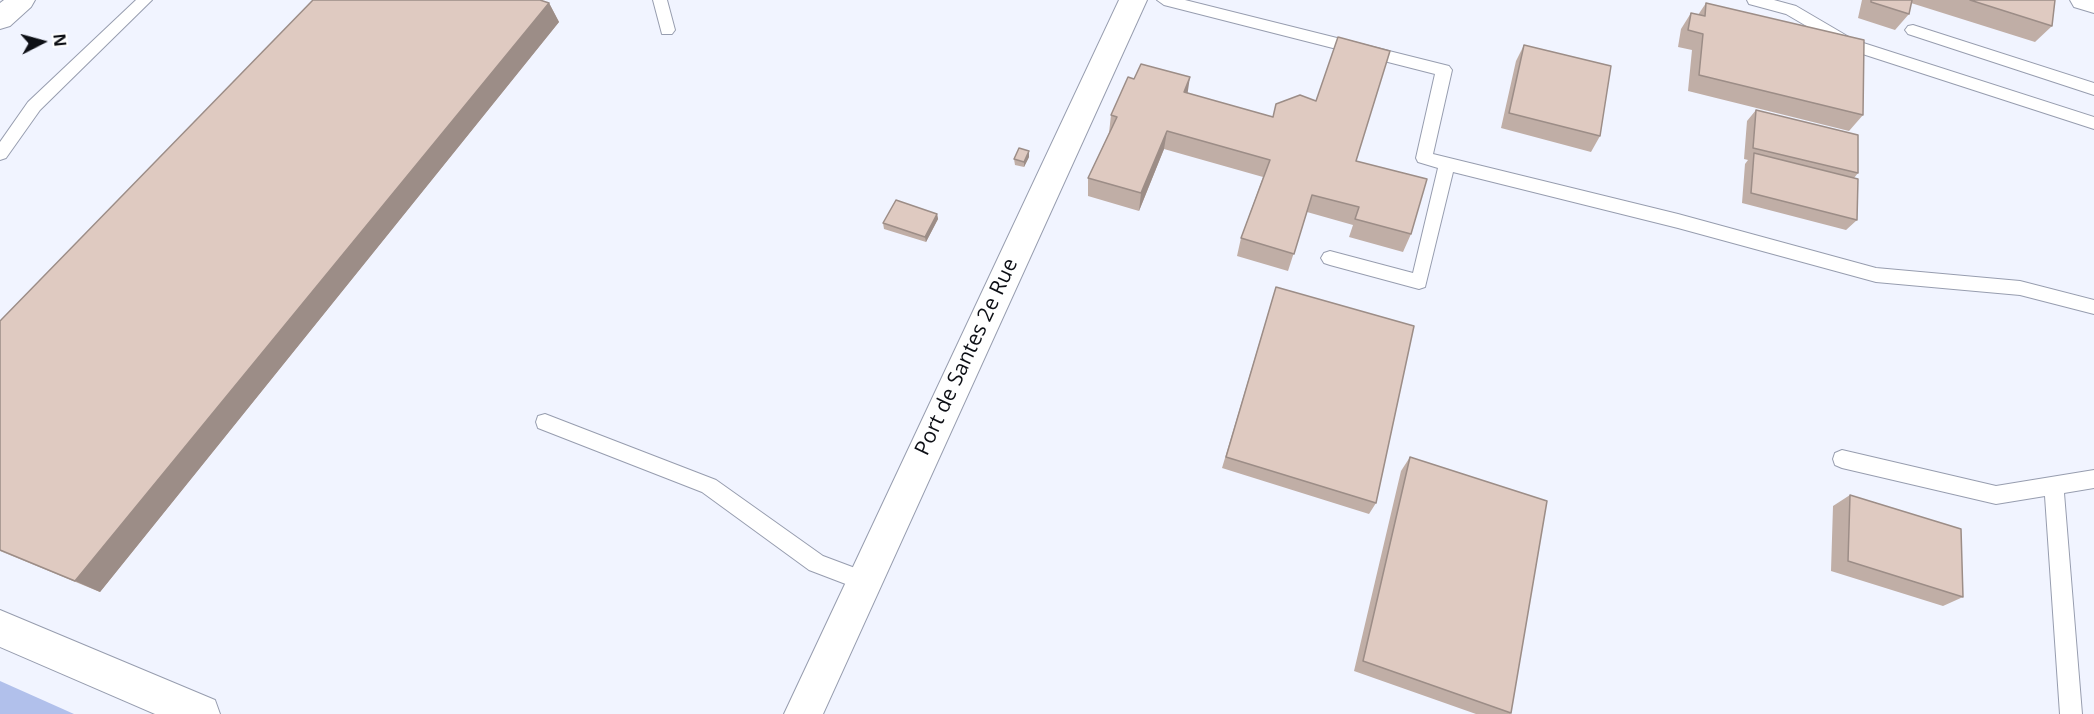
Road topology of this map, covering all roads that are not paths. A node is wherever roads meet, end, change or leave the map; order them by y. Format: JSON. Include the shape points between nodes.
{"nodes":[{"id":1,"x":21,"y":0,"type":"edge"},
{"id":2,"x":145,"y":0,"type":"edge"},
{"id":3,"x":660,"y":0,"type":"edge"},
{"id":4,"x":1133,"y":0,"type":"edge"},
{"id":5,"x":1164,"y":0,"type":"edge"},
{"id":6,"x":1754,"y":0,"type":"edge"},
{"id":7,"x":2084,"y":0,"type":"edge"},
{"id":8,"x":2094,"y":3,"type":"edge"},
{"id":9,"x":0,"y":19,"type":"edge"},
{"id":10,"x":667,"y":30,"type":"dead end"},
{"id":11,"x":1913,"y":30,"type":"edge"},
{"id":12,"x":2094,"y":88,"type":"edge"},
{"id":13,"x":2094,"y":123,"type":"edge"},
{"id":14,"x":0,"y":154,"type":"edge"},
{"id":15,"x":1447,"y":164,"type":"junction"},
{"id":16,"x":1330,"y":258,"type":"dead end"},
{"id":17,"x":2094,"y":307,"type":"edge"},
{"id":18,"x":544,"y":422,"type":"dead end"},
{"id":19,"x":1842,"y":459,"type":"dead end"},
{"id":20,"x":2094,"y":479,"type":"edge"},
{"id":21,"x":2054,"y":486,"type":"junction"},
{"id":22,"x":864,"y":581,"type":"junction"},
{"id":23,"x":0,"y":628,"type":"edge"},
{"id":24,"x":201,"y":714,"type":"edge"},
{"id":25,"x":802,"y":714,"type":"edge"},
{"id":26,"x":2071,"y":714,"type":"edge"}],
"edges":[{"from":1,"to":9,"type":"street"},
{"from":2,"to":14,"type":"lane","via":[[34,106]]},
{"from":3,"to":10,"type":"lane"},
{"from":4,"to":22,"type":"street","name":"Port de Santes 2e Rue"},
{"from":5,"to":15,"type":"lane","via":[[1444,70],[1424,158]]},
{"from":6,"to":13,"type":"lane","via":[[1791,10],[1849,44]]},
{"from":7,"to":8,"type":"street"},
{"from":11,"to":12,"type":"lane"},
{"from":15,"to":16,"type":"lane","via":[[1419,282]]},
{"from":15,"to":17,"type":"lane","via":[[1876,274],[2020,288]]},
{"from":18,"to":22,"type":"lane","via":[[709,486],[816,563]]},
{"from":19,"to":21,"type":"lane","via":[[1996,495]]},
{"from":20,"to":21,"type":"lane"},
{"from":21,"to":26,"type":"lane"},
{"from":22,"to":25,"type":"street","name":"Port de Santes 2e Rue"},
{"from":23,"to":24,"type":"street"}]}
